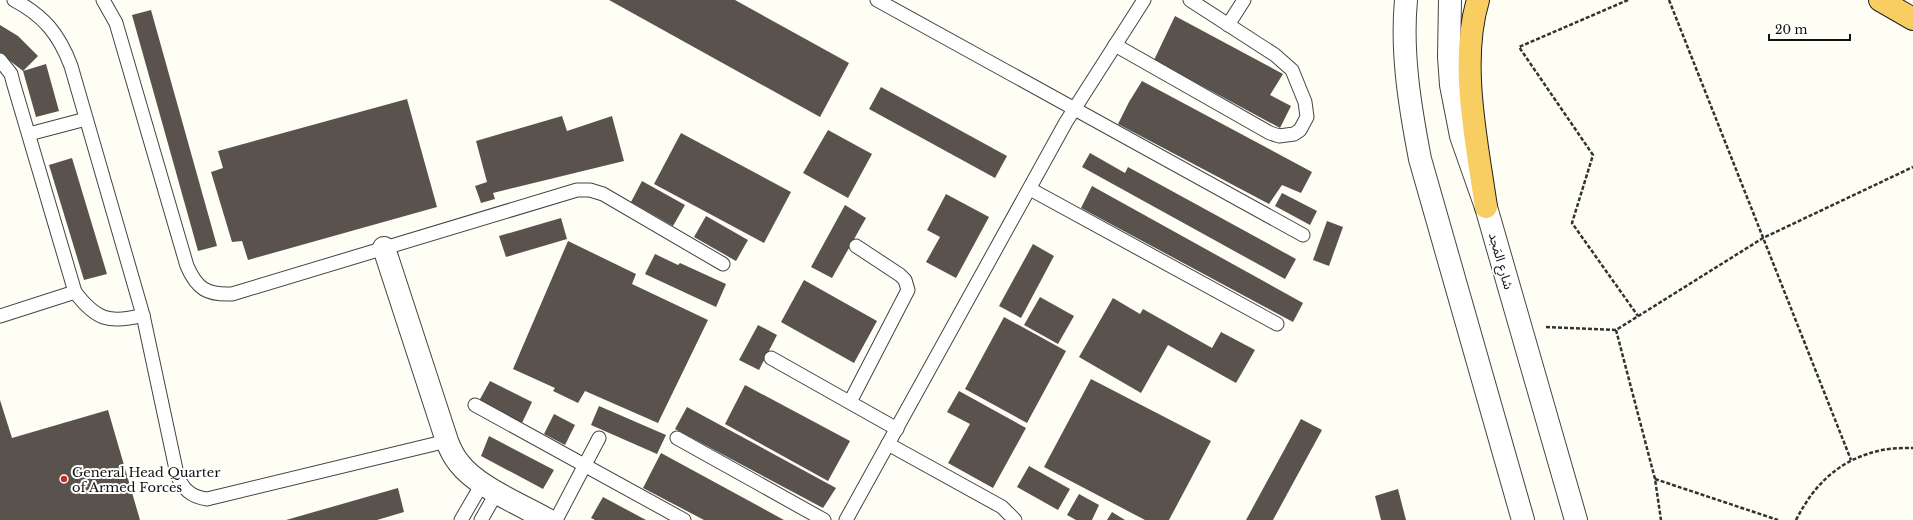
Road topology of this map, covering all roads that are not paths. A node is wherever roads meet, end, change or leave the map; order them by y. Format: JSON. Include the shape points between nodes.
{"nodes":[{"id":1,"x":14,"y":0,"type":"edge"},
{"id":2,"x":103,"y":0,"type":"edge"},
{"id":3,"x":877,"y":0,"type":"edge"},
{"id":4,"x":1144,"y":0,"type":"edge"},
{"id":5,"x":1190,"y":0,"type":"edge"},
{"id":6,"x":1244,"y":0,"type":"edge"},
{"id":7,"x":1406,"y":0,"type":"edge"},
{"id":8,"x":1450,"y":0,"type":"edge"},
{"id":9,"x":1478,"y":0,"type":"edge"},
{"id":10,"x":1880,"y":0,"type":"edge"},
{"id":11,"x":1913,"y":19,"type":"edge"},
{"id":12,"x":1228,"y":25,"type":"junction"},
{"id":13,"x":1115,"y":45,"type":"junction"},
{"id":14,"x":0,"y":60,"type":"edge"},
{"id":15,"x":1074,"y":108,"type":"junction"},
{"id":16,"x":86,"y":119,"type":"junction"},
{"id":17,"x":29,"y":134,"type":"junction"},
{"id":18,"x":1030,"y":189,"type":"junction"},
{"id":19,"x":1486,"y":207,"type":"junction"},
{"id":20,"x":1303,"y":234,"type":"dead end"},
{"id":21,"x":856,"y":246,"type":"dead end"},
{"id":22,"x":384,"y":248,"type":"junction"},
{"id":23,"x":723,"y":264,"type":"dead end"},
{"id":24,"x":76,"y":292,"type":"junction"},
{"id":25,"x":143,"y":315,"type":"junction"},
{"id":26,"x":0,"y":316,"type":"edge"},
{"id":27,"x":1277,"y":324,"type":"dead end"},
{"id":28,"x":771,"y":358,"type":"dead end"},
{"id":29,"x":850,"y":402,"type":"junction"},
{"id":30,"x":474,"y":405,"type":"dead end"},
{"id":31,"x":897,"y":429,"type":"junction"},
{"id":32,"x":599,"y":438,"type":"dead end"},
{"id":33,"x":677,"y":438,"type":"dead end"},
{"id":34,"x":447,"y":442,"type":"junction"},
{"id":35,"x":888,"y":444,"type":"junction"},
{"id":36,"x":585,"y":466,"type":"junction"},
{"id":37,"x":490,"y":488,"type":"junction"},
{"id":38,"x":461,"y":520,"type":"edge"},
{"id":39,"x":481,"y":520,"type":"edge"},
{"id":40,"x":548,"y":520,"type":"edge"},
{"id":41,"x":556,"y":520,"type":"edge"},
{"id":42,"x":684,"y":520,"type":"edge"},
{"id":43,"x":824,"y":520,"type":"edge"},
{"id":44,"x":846,"y":520,"type":"edge"},
{"id":45,"x":1015,"y":520,"type":"edge"},
{"id":46,"x":1523,"y":520,"type":"edge"},
{"id":47,"x":1576,"y":520,"type":"edge"}],
"edges":[{"from":1,"to":16,"type":"lane","via":[[42,18],[55,33],[69,61]]},
{"from":2,"to":22,"type":"lane","via":[[116,23],[187,266],[193,279],[204,290],[217,294],[232,294]]},
{"from":3,"to":15,"type":"lane"},
{"from":4,"to":13,"type":"lane"},
{"from":5,"to":12,"type":"lane"},
{"from":6,"to":12,"type":"lane"},
{"from":7,"to":46,"type":"street","via":[[1407,74],[1420,159]]},
{"from":8,"to":19,"type":"street","name":"شارع المَجد","via":[[1450,85],[1461,136]]},
{"from":9,"to":19,"type":"highway","via":[[1472,35],[1470,80]]},
{"from":10,"to":11,"type":"highway"},
{"from":12,"to":13,"type":"lane","via":[[1275,55],[1292,70],[1307,110],[1304,124],[1294,134],[1279,136],[1270,133]]},
{"from":13,"to":15,"type":"lane"},
{"from":14,"to":17,"type":"lane","via":[[10,74]]},
{"from":15,"to":18,"type":"lane"},
{"from":15,"to":20,"type":"lane"},
{"from":16,"to":17,"type":"lane"},
{"from":16,"to":25,"type":"lane"},
{"from":17,"to":24,"type":"lane"},
{"from":18,"to":27,"type":"lane"},
{"from":18,"to":31,"type":"lane"},
{"from":19,"to":47,"type":"street","name":"شارع المَجد"},
{"from":21,"to":29,"type":"lane","via":[[900,275],[905,280],[908,290]]},
{"from":22,"to":23,"type":"lane","via":[[565,193],[590,190],[603,194]]},
{"from":22,"to":34,"type":"street"},
{"from":24,"to":25,"type":"lane","via":[[88,307],[106,318],[123,320]]},
{"from":24,"to":26,"type":"lane"},
{"from":25,"to":34,"type":"lane","via":[[180,482],[184,489],[199,498],[217,497]]},
{"from":28,"to":29,"type":"lane"},
{"from":29,"to":31,"type":"lane"},
{"from":30,"to":36,"type":"lane"},
{"from":31,"to":35,"type":"lane"},
{"from":32,"to":36,"type":"lane"},
{"from":33,"to":43,"type":"lane"},
{"from":34,"to":37,"type":"street","via":[[459,463]]},
{"from":35,"to":44,"type":"lane"},
{"from":35,"to":45,"type":"lane","via":[[1002,507]]},
{"from":36,"to":41,"type":"lane"},
{"from":36,"to":42,"type":"lane"},
{"from":37,"to":38,"type":"lane"},
{"from":37,"to":39,"type":"lane"},
{"from":37,"to":40,"type":"street"}]}
